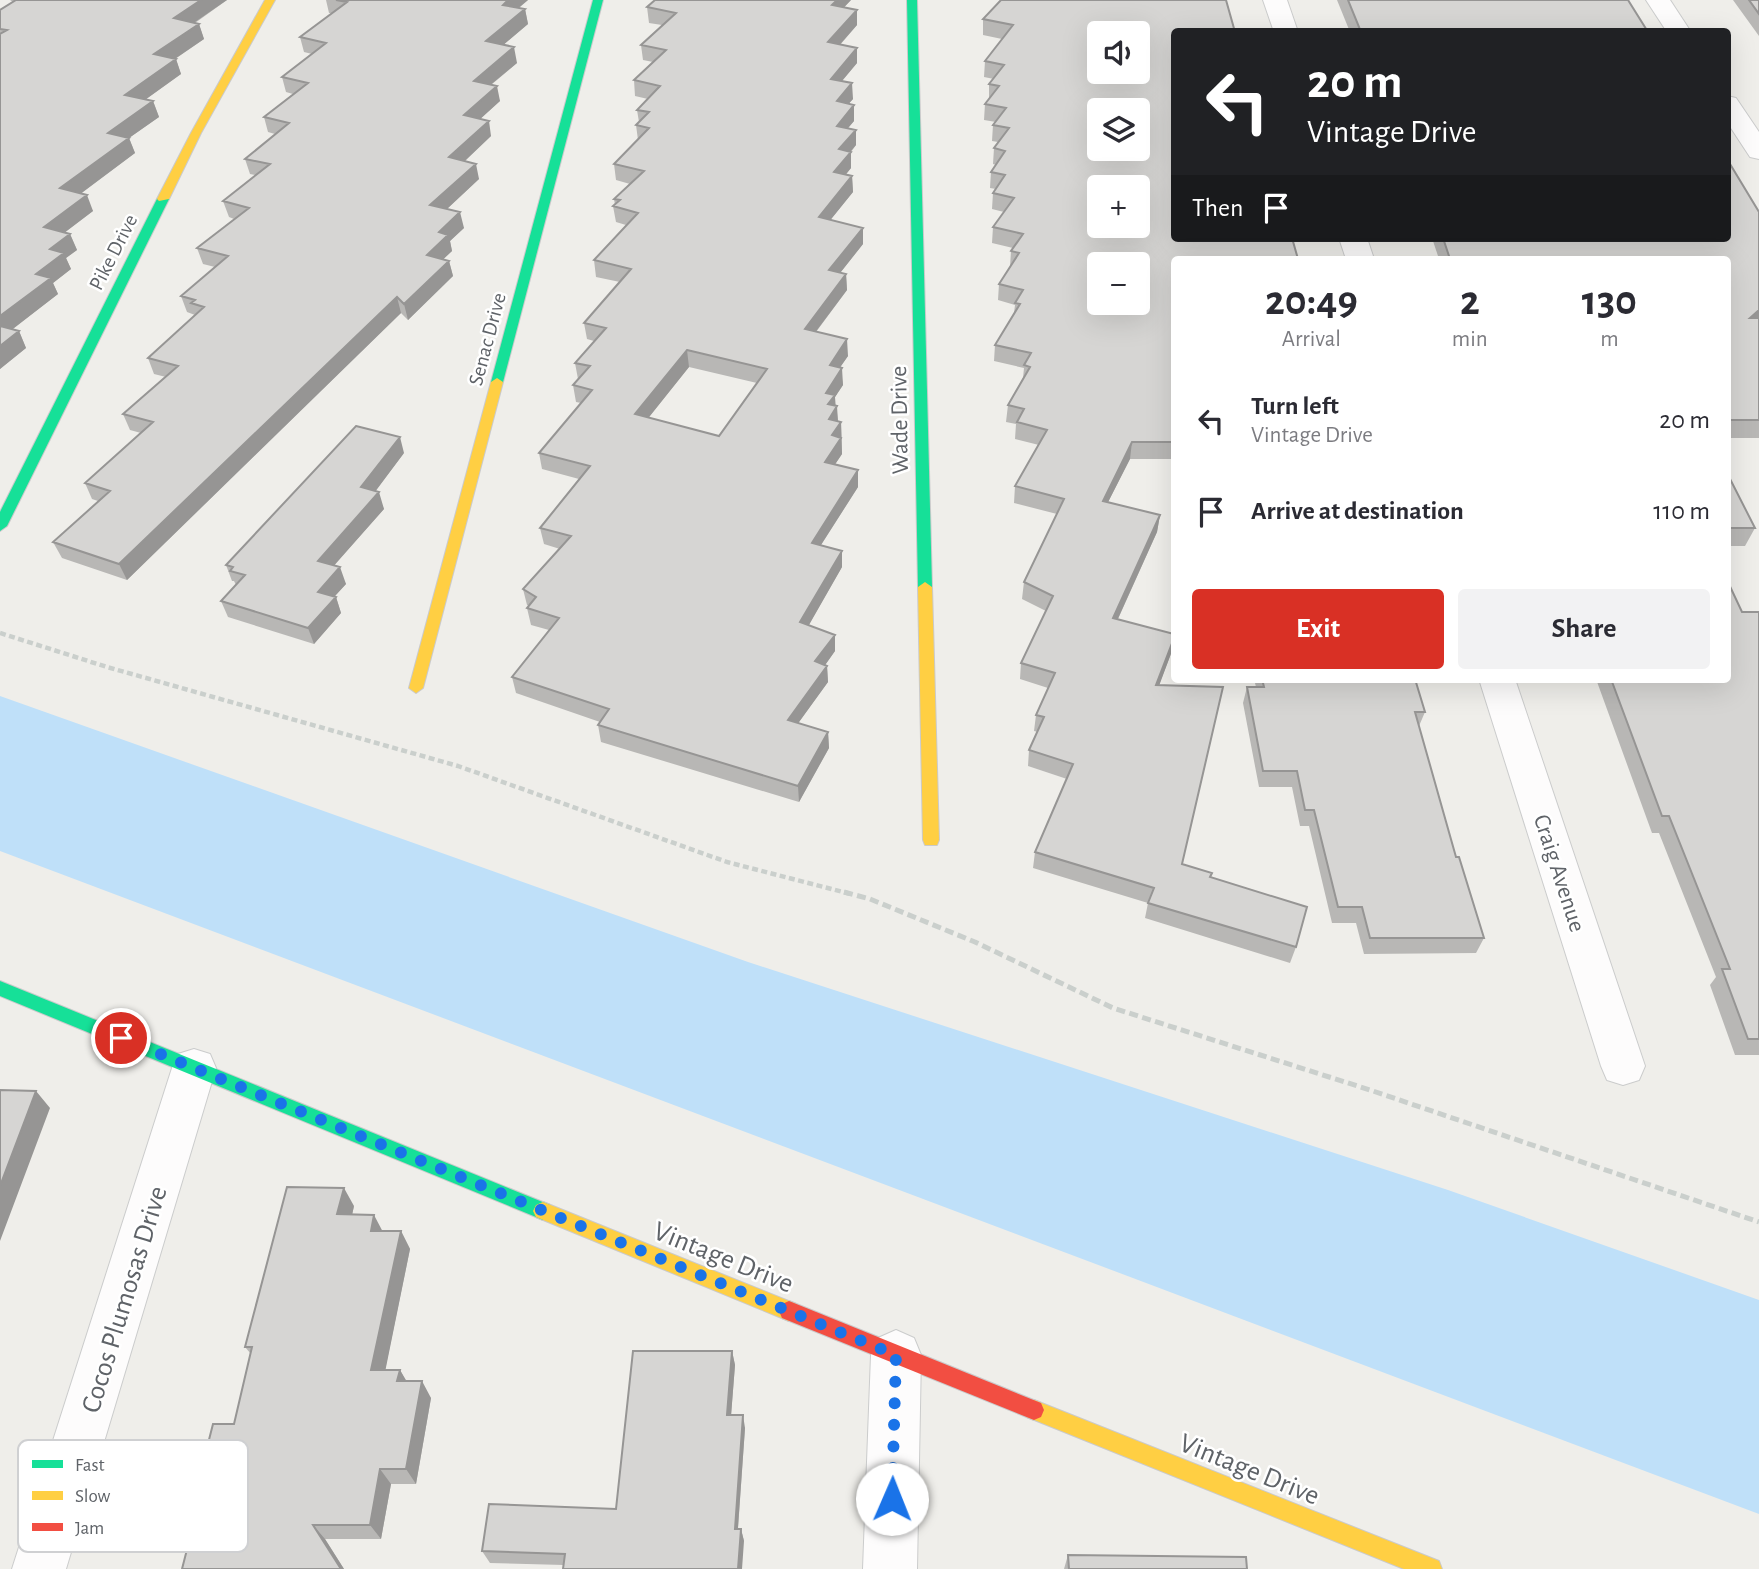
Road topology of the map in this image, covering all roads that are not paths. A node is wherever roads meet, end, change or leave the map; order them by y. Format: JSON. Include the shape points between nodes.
{"nodes":[{"id":1,"x":270,"y":0,"type":"edge"},
{"id":2,"x":598,"y":0,"type":"edge"},
{"id":3,"x":912,"y":0,"type":"edge"},
{"id":4,"x":1275,"y":0,"type":"edge"},
{"id":5,"x":1658,"y":0,"type":"edge"},
{"id":6,"x":1285,"y":28,"type":"edge"},
{"id":7,"x":1676,"y":28,"type":"edge"},
{"id":8,"x":1731,"y":109,"type":"edge"},
{"id":9,"x":1759,"y":151,"type":"edge"},
{"id":10,"x":0,"y":526,"type":"edge"},
{"id":11,"x":1498,"y":683,"type":"edge"},
{"id":12,"x":416,"y":688,"type":"dead end"},
{"id":13,"x":931,"y":840,"type":"dead end"},
{"id":14,"x":0,"y":988,"type":"edge"},
{"id":15,"x":1623,"y":1066,"type":"dead end"},
{"id":16,"x":194,"y":1069,"type":"junction"},
{"id":17,"x":896,"y":1355,"type":"junction"},
{"id":18,"x":79,"y":1440,"type":"edge"},
{"id":19,"x":44,"y":1552,"type":"edge"},
{"id":20,"x":39,"y":1569,"type":"edge"},
{"id":21,"x":890,"y":1569,"type":"edge"},
{"id":22,"x":1431,"y":1569,"type":"edge"}],
"edges":[{"from":1,"to":10,"type":"street","name":"Pike Drive","via":[[196,133]]},
{"from":2,"to":12,"type":"street","name":"Senac Drive"},
{"from":3,"to":13,"type":"street","name":"Wade Drive"},
{"from":4,"to":6,"type":"street"},
{"from":5,"to":7,"type":"street"},
{"from":8,"to":9,"type":"street"},
{"from":11,"to":15,"type":"street","name":"Craig Avenue"},
{"from":14,"to":16,"type":"street","name":"Vintage Drive"},
{"from":16,"to":17,"type":"street","name":"Vintage Drive"},
{"from":16,"to":18,"type":"street","name":"Cocos Plumosas Drive"},
{"from":17,"to":21,"type":"street"},
{"from":17,"to":22,"type":"street","name":"Vintage Drive"},
{"from":19,"to":20,"type":"street","name":"Cocos Plumosas Drive"}]}
